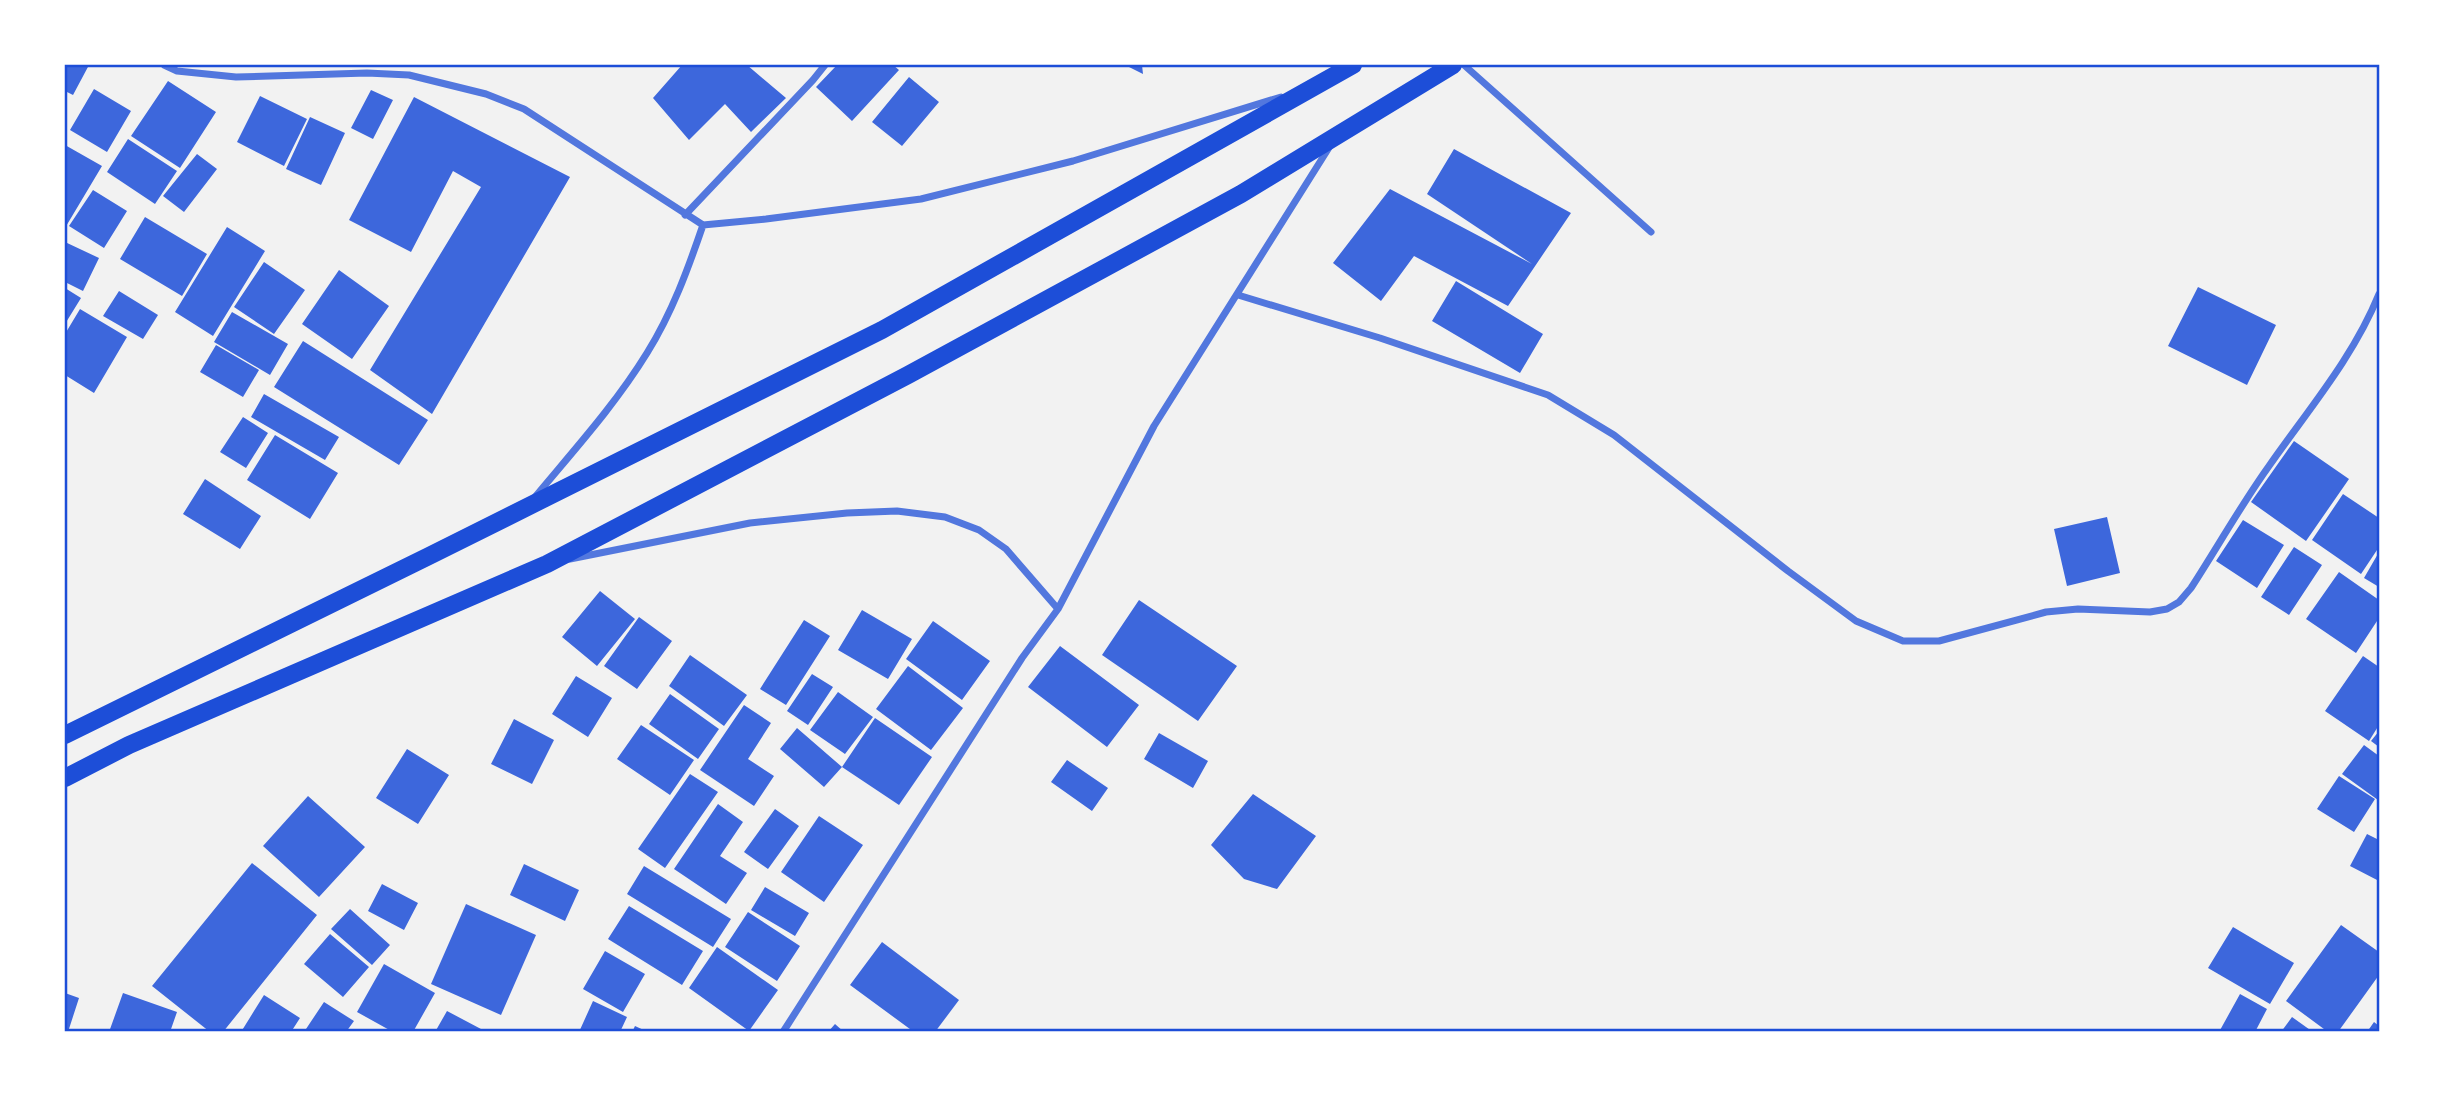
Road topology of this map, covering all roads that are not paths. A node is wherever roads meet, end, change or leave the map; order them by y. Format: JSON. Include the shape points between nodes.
{"nodes":[{"id":1,"x":164,"y":65,"type":"edge"},
{"id":2,"x":825,"y":65,"type":"edge"},
{"id":3,"x":1353,"y":65,"type":"edge"},
{"id":4,"x":1453,"y":65,"type":"edge"},
{"id":5,"x":1464,"y":65,"type":"edge"},
{"id":6,"x":1316,"y":87,"type":"junction"},
{"id":7,"x":1336,"y":136,"type":"junction"},
{"id":8,"x":685,"y":215,"type":"junction"},
{"id":9,"x":703,"y":225,"type":"junction"},
{"id":10,"x":1651,"y":232,"type":"dead end"},
{"id":11,"x":2379,"y":294,"type":"edge"},
{"id":12,"x":1238,"y":295,"type":"junction"},
{"id":13,"x":528,"y":506,"type":"junction"},
{"id":14,"x":547,"y":564,"type":"junction"},
{"id":15,"x":1058,"y":609,"type":"junction"},
{"id":16,"x":65,"y":735,"type":"edge"},
{"id":17,"x":65,"y":778,"type":"edge"},
{"id":18,"x":783,"y":1032,"type":"edge"}],
"edges":[{"from":1,"to":8,"type":"street","via":[[177,71],[236,78],[409,75],[486,94],[524,109]]},
{"from":2,"to":8,"type":"street"},
{"from":3,"to":6,"type":"main road"},
{"from":4,"to":7,"type":"main road"},
{"from":5,"to":10,"type":"street"},
{"from":6,"to":9,"type":"street","via":[[1073,161],[921,199]]},
{"from":6,"to":13,"type":"main road","via":[[882,330]]},
{"from":7,"to":12,"type":"street"},
{"from":7,"to":14,"type":"main road","via":[[1241,194],[991,330]]},
{"from":8,"to":9,"type":"street"},
{"from":9,"to":13,"type":"street","via":[[683,283],[648,351],[613,403]]},
{"from":11,"to":12,"type":"street","via":[[2343,363],[2179,602],[2150,611],[2046,612],[1939,640],[1903,641],[1856,621],[1614,435],[1548,395]]},
{"from":12,"to":15,"type":"street","via":[[1154,426]]},
{"from":13,"to":16,"type":"main road"},
{"from":14,"to":15,"type":"street","via":[[750,523],[897,511],[945,517],[979,530],[1006,549]]},
{"from":14,"to":17,"type":"main road"},
{"from":15,"to":18,"type":"street"}]}
